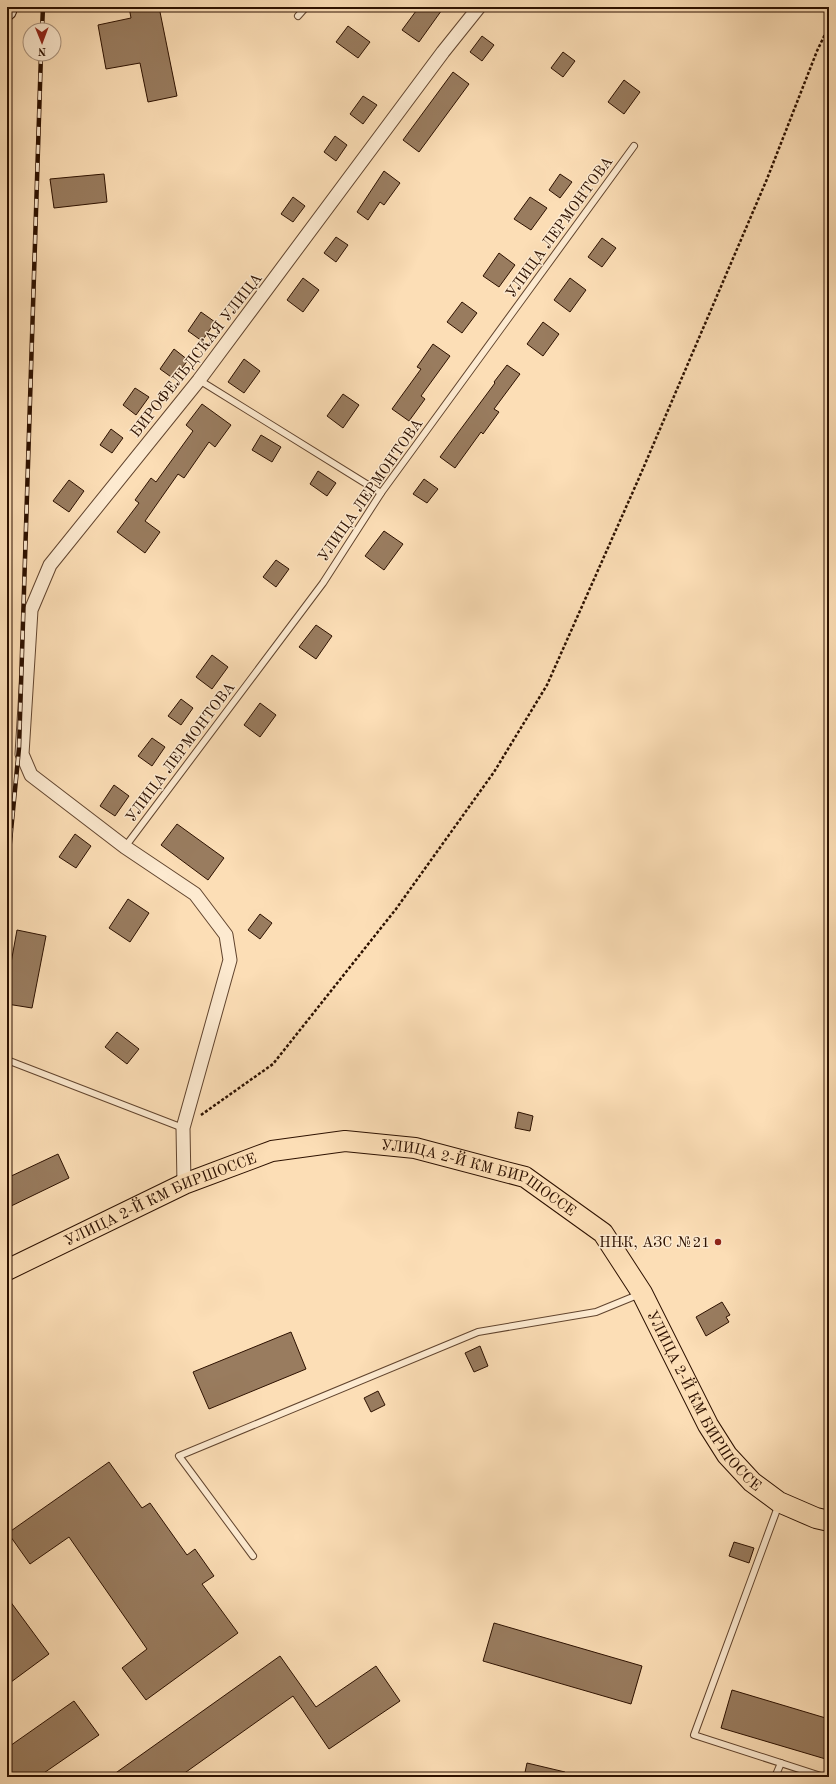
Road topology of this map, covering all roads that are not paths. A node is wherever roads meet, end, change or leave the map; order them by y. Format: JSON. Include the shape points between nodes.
{"nodes":[{"id":1,"x":8,"y":7,"type":"edge"},
{"id":2,"x":306,"y":7,"type":"edge"},
{"id":3,"x":479,"y":7,"type":"edge"},
{"id":4,"x":7,"y":11,"type":"edge"},
{"id":5,"x":298,"y":16,"type":"dead end"},
{"id":6,"x":634,"y":146,"type":"dead end"},
{"id":7,"x":199,"y":380,"type":"junction"},
{"id":8,"x":381,"y":493,"type":"junction"},
{"id":9,"x":125,"y":847,"type":"junction"},
{"id":10,"x":7,"y":1060,"type":"edge"},
{"id":11,"x":183,"y":1128,"type":"junction"},
{"id":12,"x":184,"y":1184,"type":"junction"},
{"id":13,"x":7,"y":1270,"type":"edge"},
{"id":14,"x":642,"y":1294,"type":"junction"},
{"id":15,"x":779,"y":1502,"type":"junction"},
{"id":16,"x":823,"y":1520,"type":"edge"},
{"id":17,"x":253,"y":1556,"type":"dead end"},
{"id":18,"x":781,"y":1763,"type":"junction"},
{"id":19,"x":775,"y":1777,"type":"edge"},
{"id":20,"x":824,"y":1777,"type":"edge"}],
"edges":[{"from":1,"to":4,"type":"street"},
{"from":2,"to":5,"type":"lane"},
{"from":3,"to":7,"type":"street","name":"БИРОФЕЛЬДСКАЯ УЛИЦА"},
{"from":6,"to":8,"type":"lane","name":"УЛИЦА ЛЕРМОНТОВА"},
{"from":7,"to":8,"type":"lane"},
{"from":7,"to":9,"type":"street","name":"БИРОФЕЛЬДСКАЯ УЛИЦА","via":[[50,565],[30,610],[22,754],[31,775]]},
{"from":8,"to":9,"type":"lane","name":"УЛИЦА ЛЕРМОНТОВА","via":[[323,583]]},
{"from":9,"to":11,"type":"street","via":[[195,894],[226,935],[230,960]]},
{"from":10,"to":11,"type":"lane"},
{"from":11,"to":12,"type":"street"},
{"from":12,"to":13,"type":"main road","name":"УЛИЦА 2-Й КМ БИРШОССЕ"},
{"from":12,"to":14,"type":"main road","name":"УЛИЦА 2-Й КМ БИРШОССЕ","via":[[272,1151],[345,1141],[415,1148],[525,1178],[603,1233]]},
{"from":14,"to":15,"type":"main road","name":"УЛИЦА 2-Й КМ БИРШОССЕ","via":[[708,1425],[727,1455],[752,1482]]},
{"from":14,"to":17,"type":"lane","via":[[596,1312],[478,1332],[179,1456]]},
{"from":15,"to":16,"type":"main road","name":"УЛИЦА 2-Й КМ БИРШОССЕ"},
{"from":15,"to":18,"type":"lane","via":[[694,1735]]},
{"from":18,"to":19,"type":"lane"},
{"from":18,"to":20,"type":"lane"}]}
